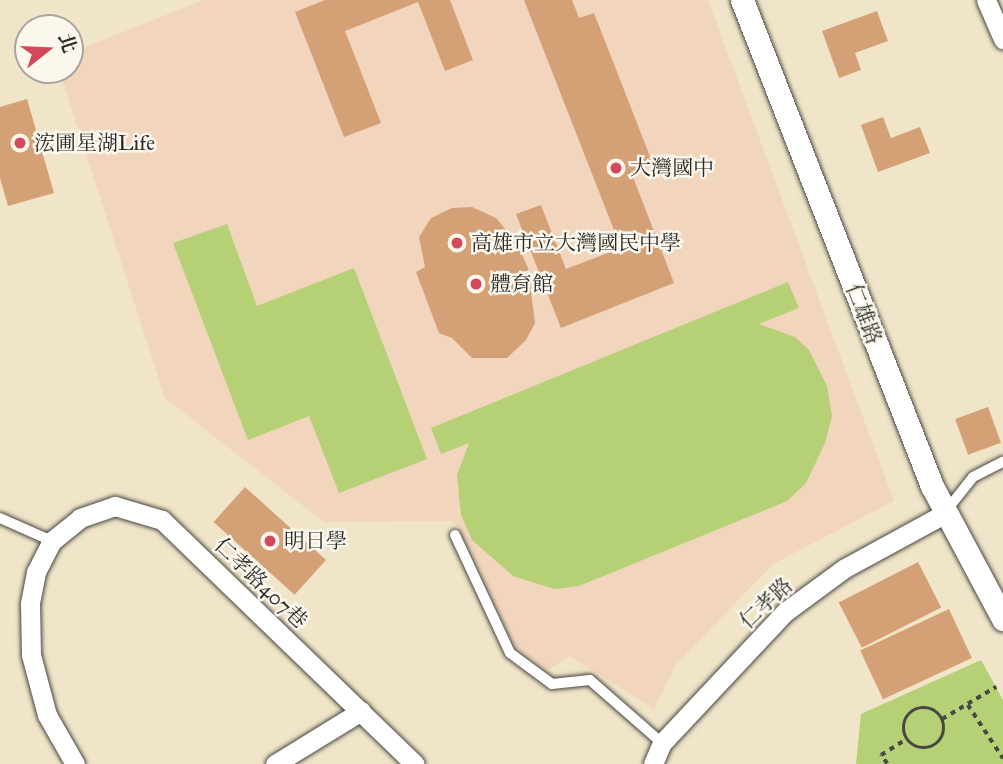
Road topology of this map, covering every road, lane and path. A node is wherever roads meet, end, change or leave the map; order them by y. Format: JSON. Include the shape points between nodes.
{"nodes":[{"id":1,"x":742,"y":0,"type":"edge"},
{"id":2,"x":986,"y":0,"type":"edge"},
{"id":3,"x":1003,"y":39,"type":"edge"},
{"id":4,"x":1003,"y":462,"type":"edge"},
{"id":5,"x":944,"y":514,"type":"junction"},
{"id":6,"x":0,"y":518,"type":"edge"},
{"id":7,"x":455,"y":535,"type":"dead end"},
{"id":8,"x":52,"y":541,"type":"junction"},
{"id":9,"x":1003,"y":619,"type":"edge"},
{"id":10,"x":996,"y":687,"type":"dead end"},
{"id":11,"x":968,"y":705,"type":"junction"},
{"id":12,"x":360,"y":710,"type":"junction"},
{"id":13,"x":942,"y":719,"type":"junction"},
{"id":14,"x":907,"y":739,"type":"junction"},
{"id":15,"x":662,"y":743,"type":"junction"},
{"id":16,"x":1003,"y":758,"type":"edge"},
{"id":17,"x":75,"y":764,"type":"edge"},
{"id":18,"x":275,"y":764,"type":"edge"},
{"id":19,"x":415,"y":764,"type":"edge"},
{"id":20,"x":653,"y":764,"type":"edge"},
{"id":21,"x":887,"y":764,"type":"edge"}],
"edges":[{"from":1,"to":5,"type":"street","name":"仁雄路"},
{"from":2,"to":3,"type":"street"},
{"from":4,"to":5,"type":"lane","via":[[973,477]]},
{"from":5,"to":9,"type":"street","name":"仁雄路"},
{"from":5,"to":15,"type":"street","name":"仁孝路","via":[[845,568],[785,611]]},
{"from":6,"to":8,"type":"lane"},
{"from":7,"to":15,"type":"lane","via":[[510,653],[552,684],[590,680]]},
{"from":8,"to":12,"type":"street","name":"仁孝路407巷","via":[[80,518],[115,506],[162,520]]},
{"from":8,"to":17,"type":"street","via":[[36,572],[30,603],[31,655],[47,715]]},
{"from":10,"to":11,"type":"path"},
{"from":11,"to":13,"type":"path"},
{"from":11,"to":16,"type":"path"},
{"from":12,"to":18,"type":"street"},
{"from":12,"to":19,"type":"street","name":"仁孝路407巷"},
{"from":13,"to":14,"type":"path","via":[[944,732],[937,743],[918,747]]},
{"from":13,"to":14,"type":"path","via":[[932,709],[913,710],[904,721]]},
{"from":14,"to":21,"type":"path","via":[[881,755]]},
{"from":15,"to":20,"type":"street","name":"仁孝路"}]}
